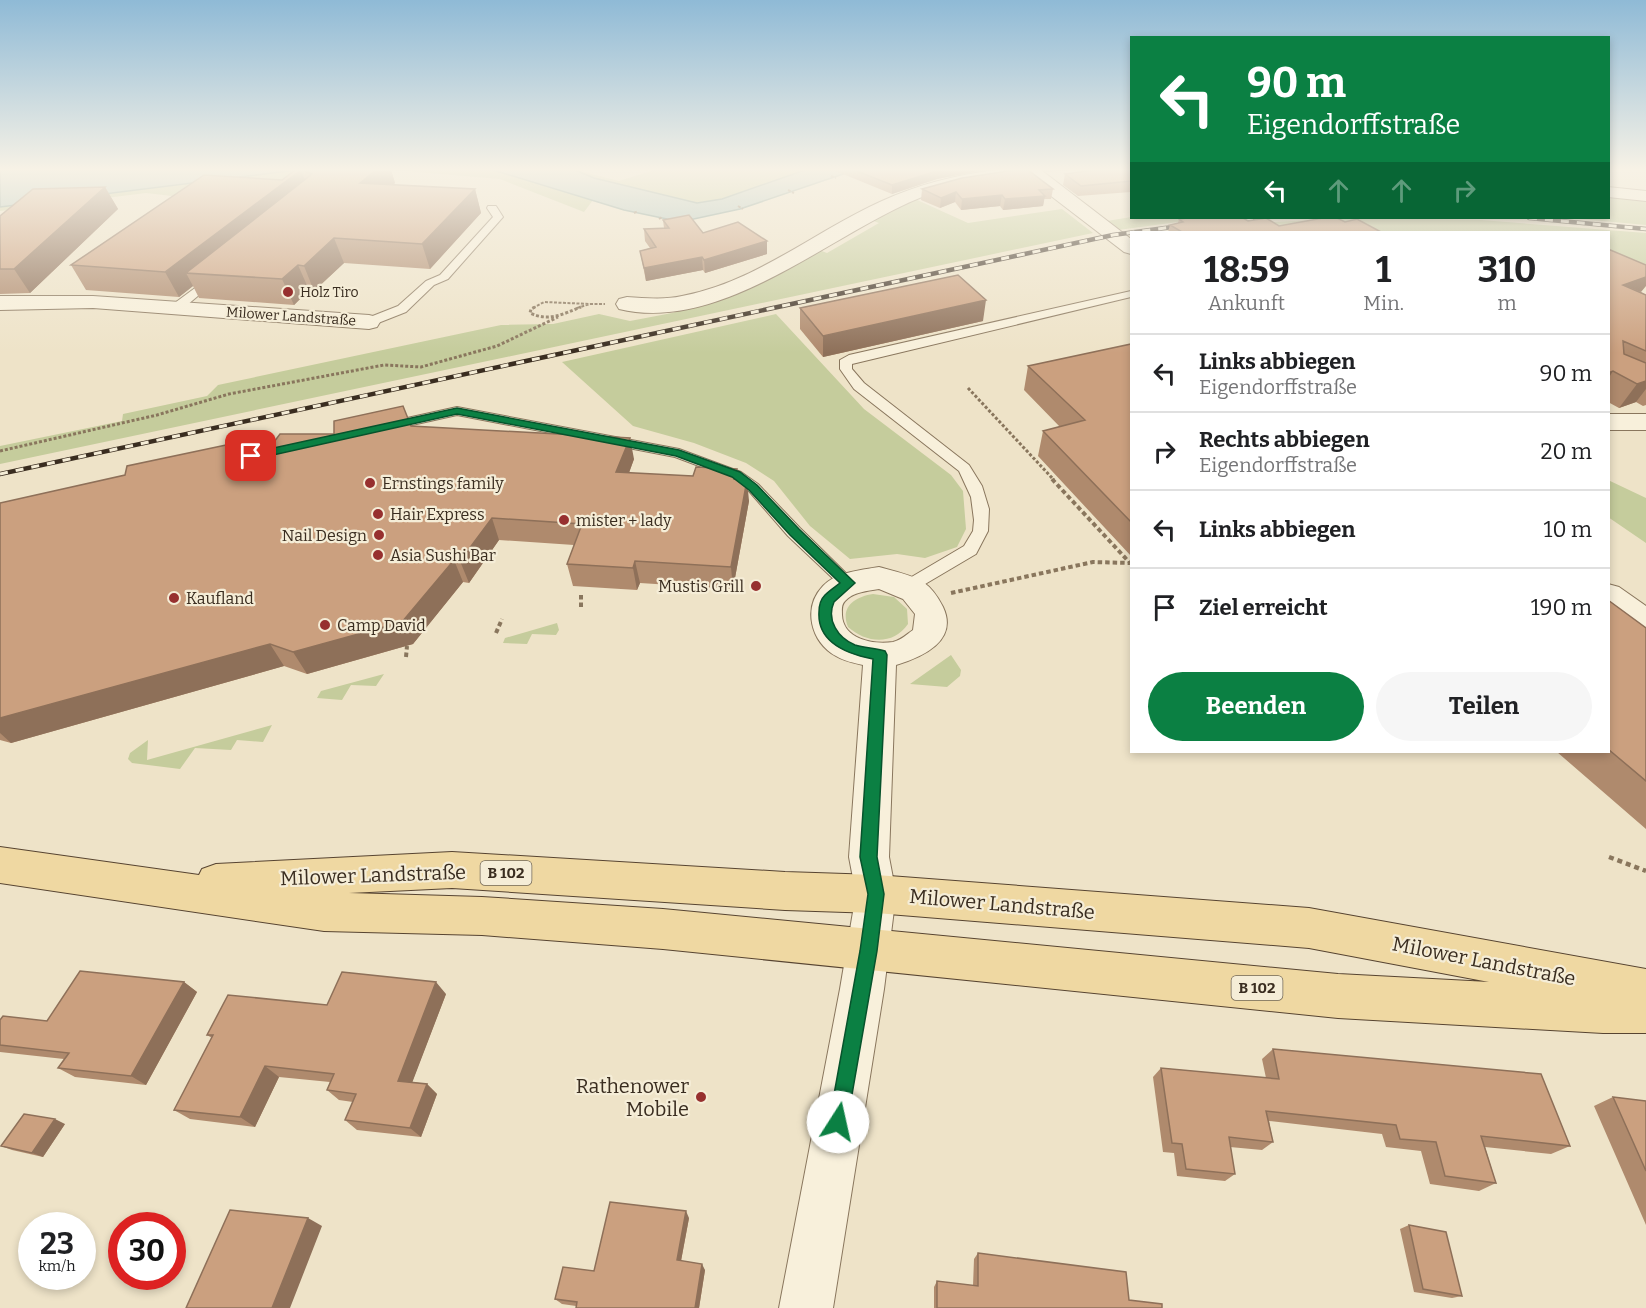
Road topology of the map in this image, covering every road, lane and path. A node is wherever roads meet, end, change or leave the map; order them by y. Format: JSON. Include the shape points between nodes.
{"nodes":[{"id":1,"x":485,"y":231,"type":"edge"},
{"id":2,"x":842,"y":231,"type":"edge"},
{"id":3,"x":1109,"y":231,"type":"edge"},
{"id":4,"x":1130,"y":247,"type":"edge"},
{"id":5,"x":222,"y":271,"type":"edge"},
{"id":6,"x":1130,"y":294,"type":"edge"},
{"id":7,"x":33,"y":302,"type":"junction"},
{"id":8,"x":0,"y":303,"type":"edge"},
{"id":9,"x":590,"y":304,"type":"junction"},
{"id":10,"x":627,"y":304,"type":"joint"},
{"id":11,"x":176,"y":308,"type":"junction"},
{"id":12,"x":558,"y":317,"type":"junction"},
{"id":13,"x":369,"y":322,"type":"joint"},
{"id":14,"x":0,"y":325,"type":"edge"},
{"id":15,"x":969,"y":388,"type":"dead end"},
{"id":16,"x":1610,"y":422,"type":"edge"},
{"id":17,"x":1646,"y":422,"type":"edge"},
{"id":18,"x":375,"y":429,"type":"edge"},
{"id":19,"x":0,"y":451,"type":"edge"},
{"id":20,"x":1130,"y":562,"type":"edge"},
{"id":21,"x":1130,"y":563,"type":"edge"},
{"id":22,"x":848,"y":583,"type":"junction"},
{"id":23,"x":917,"y":592,"type":"junction"},
{"id":24,"x":581,"y":595,"type":"dead end"},
{"id":25,"x":1610,"y":596,"type":"edge"},
{"id":26,"x":581,"y":607,"type":"dead end"},
{"id":27,"x":502,"y":619,"type":"dead end"},
{"id":28,"x":1646,"y":622,"type":"edge"},
{"id":29,"x":496,"y":633,"type":"dead end"},
{"id":30,"x":407,"y":646,"type":"dead end"},
{"id":31,"x":880,"y":655,"type":"junction"},
{"id":32,"x":406,"y":657,"type":"dead end"},
{"id":33,"x":1609,"y":857,"type":"dead end"},
{"id":34,"x":0,"y":865,"type":"edge"},
{"id":35,"x":1646,"y":871,"type":"edge"},
{"id":36,"x":137,"y":886,"type":"junction"},
{"id":37,"x":876,"y":894,"type":"junction"},
{"id":38,"x":869,"y":951,"type":"junction"},
{"id":39,"x":1646,"y":992,"type":"edge"},
{"id":40,"x":1646,"y":1011,"type":"edge"},
{"id":41,"x":806,"y":1308,"type":"edge"}],
"edges":[{"from":1,"to":13,"type":"lane","name":"Milower Landstraße","via":[[444,277],[402,309]]},
{"from":2,"to":10,"type":"street","via":[[717,294],[680,303]]},
{"from":3,"to":4,"type":"street"},
{"from":5,"to":11,"type":"lane"},
{"from":6,"to":23,"type":"lane","via":[[845,363],[859,386],[964,468],[979,494],[980,533],[970,549]]},
{"from":7,"to":8,"type":"street","name":"Milower Landstraße"},
{"from":7,"to":11,"type":"street","name":"Milower Landstraße"},
{"from":7,"to":14,"type":"street"},
{"from":9,"to":10,"type":"path"},
{"from":9,"to":12,"type":"path"},
{"from":9,"to":12,"type":"path","via":[[544,302],[531,309],[530,314]]},
{"from":11,"to":13,"type":"street","name":"Milower Landstraße"},
{"from":12,"to":19,"type":"path","via":[[496,346],[421,367],[384,365],[230,394]]},
{"from":15,"to":20,"type":"path"},
{"from":16,"to":17,"type":"street"},
{"from":18,"to":22,"type":"lane","via":[[457,411],[679,453],[736,475],[753,487]]},
{"from":21,"to":23,"type":"path","via":[[1093,562]]},
{"from":22,"to":23,"type":"street","via":[[879,578]]},
{"from":22,"to":31,"type":"street","via":[[825,605],[828,630],[843,645]]},
{"from":23,"to":31,"type":"street","via":[[931,614],[923,638],[904,650]]},
{"from":24,"to":26,"type":"path"},
{"from":25,"to":28,"type":"street"},
{"from":27,"to":29,"type":"path"},
{"from":30,"to":32,"type":"path"},
{"from":31,"to":37,"type":"street","via":[[869,857]]},
{"from":33,"to":35,"type":"path"},
{"from":34,"to":36,"type":"main road","name":"Milower Landstraße","number":"B 102"},
{"from":36,"to":37,"type":"main road","name":"Milower Landstraße","number":"B 102","via":[[453,870]]},
{"from":36,"to":38,"type":"main road","name":"Milower Landstraße","number":"B 102","via":[[324,912],[482,916],[779,939]]},
{"from":37,"to":38,"type":"street"},
{"from":37,"to":39,"type":"main road","name":"Milower Landstraße","number":"B 102","via":[[1309,928]]},
{"from":38,"to":40,"type":"main road","name":"Milower Landstraße","number":"B 102","via":[[1338,996]]},
{"from":38,"to":41,"type":"street"}]}
